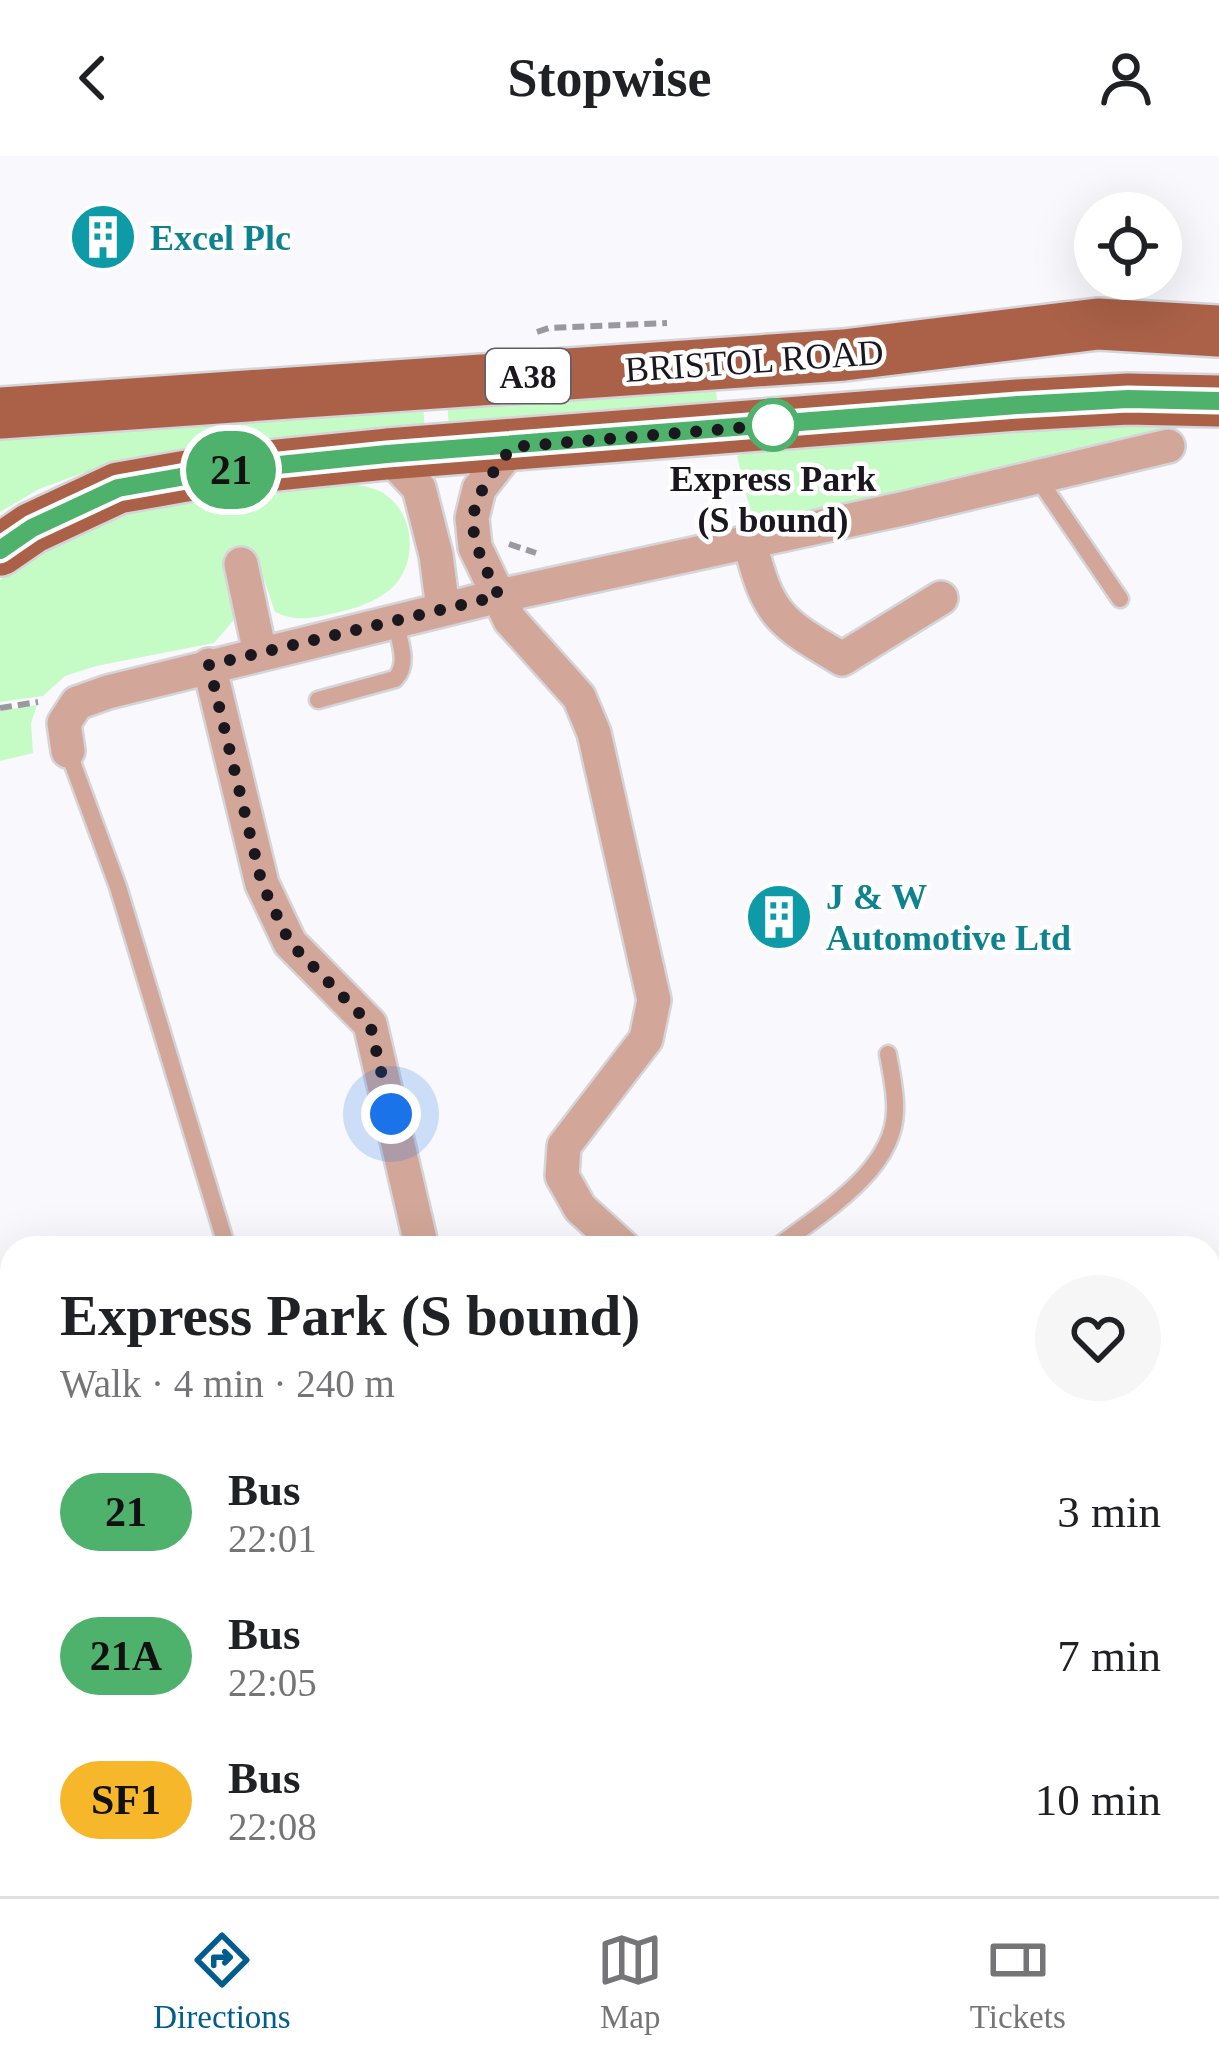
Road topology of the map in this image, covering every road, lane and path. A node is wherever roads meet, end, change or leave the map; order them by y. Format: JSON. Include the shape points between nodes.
{"nodes":[{"id":1,"x":1219,"y":331,"type":"edge"},
{"id":2,"x":1219,"y":401,"type":"edge"},
{"id":3,"x":0,"y":412,"type":"edge"},
{"id":4,"x":1168,"y":446,"type":"dead end"},
{"id":5,"x":512,"y":447,"type":"junction"},
{"id":6,"x":387,"y":454,"type":"junction"},
{"id":7,"x":1036,"y":477,"type":"junction"},
{"id":8,"x":496,"y":534,"type":"dead end"},
{"id":9,"x":750,"y":543,"type":"junction"},
{"id":10,"x":0,"y":550,"type":"edge"},
{"id":11,"x":554,"y":556,"type":"dead end"},
{"id":12,"x":241,"y":564,"type":"dead end"},
{"id":13,"x":499,"y":596,"type":"junction"},
{"id":14,"x":941,"y":598,"type":"dead end"},
{"id":15,"x":1120,"y":599,"type":"dead end"},
{"id":16,"x":443,"y":609,"type":"junction"},
{"id":17,"x":394,"y":621,"type":"junction"},
{"id":18,"x":260,"y":653,"type":"junction"},
{"id":19,"x":209,"y":665,"type":"junction"},
{"id":20,"x":318,"y":700,"type":"dead end"},
{"id":21,"x":68,"y":751,"type":"joint"},
{"id":22,"x":888,"y":1054,"type":"dead end"},
{"id":23,"x":223,"y":1236,"type":"edge"},
{"id":24,"x":419,"y":1236,"type":"edge"},
{"id":25,"x":611,"y":1236,"type":"edge"},
{"id":26,"x":791,"y":1236,"type":"edge"}],
"edges":[{"from":1,"to":3,"type":"main road","name":"BRISTOL ROAD","number":"A38","via":[[1097,324],[844,355]]},
{"from":2,"to":5,"type":"main road","name":"BRISTOL ROAD","number":"A38","via":[[1018,405]]},
{"from":4,"to":7,"type":"street"},
{"from":5,"to":6,"type":"main road","name":"BRISTOL ROAD","number":"A38"},
{"from":5,"to":13,"type":"street","via":[[479,489],[472,518],[475,547]]},
{"from":6,"to":10,"type":"main road","name":"BRISTOL ROAD","number":"A38","via":[[118,488]]},
{"from":6,"to":16,"type":"street","via":[[419,488]]},
{"from":7,"to":9,"type":"street"},
{"from":7,"to":15,"type":"lane"},
{"from":8,"to":11,"type":"path","via":[[514,548]]},
{"from":9,"to":13,"type":"street"},
{"from":9,"to":14,"type":"street","via":[[762,590],[785,626],[842,658]]},
{"from":12,"to":18,"type":"street"},
{"from":13,"to":16,"type":"street"},
{"from":13,"to":25,"type":"street","via":[[510,620],[579,697],[594,734],[654,1000],[646,1039],[564,1146],[562,1177]]},
{"from":16,"to":17,"type":"street"},
{"from":17,"to":18,"type":"street"},
{"from":17,"to":20,"type":"lane","via":[[401,673]]},
{"from":18,"to":19,"type":"street"},
{"from":19,"to":21,"type":"street","via":[[77,703],[64,722]]},
{"from":19,"to":24,"type":"street","via":[[262,884],[290,943],[370,1024]]},
{"from":21,"to":23,"type":"lane","via":[[118,887]]},
{"from":22,"to":26,"type":"lane","via":[[896,1112],[887,1148]]}]}
